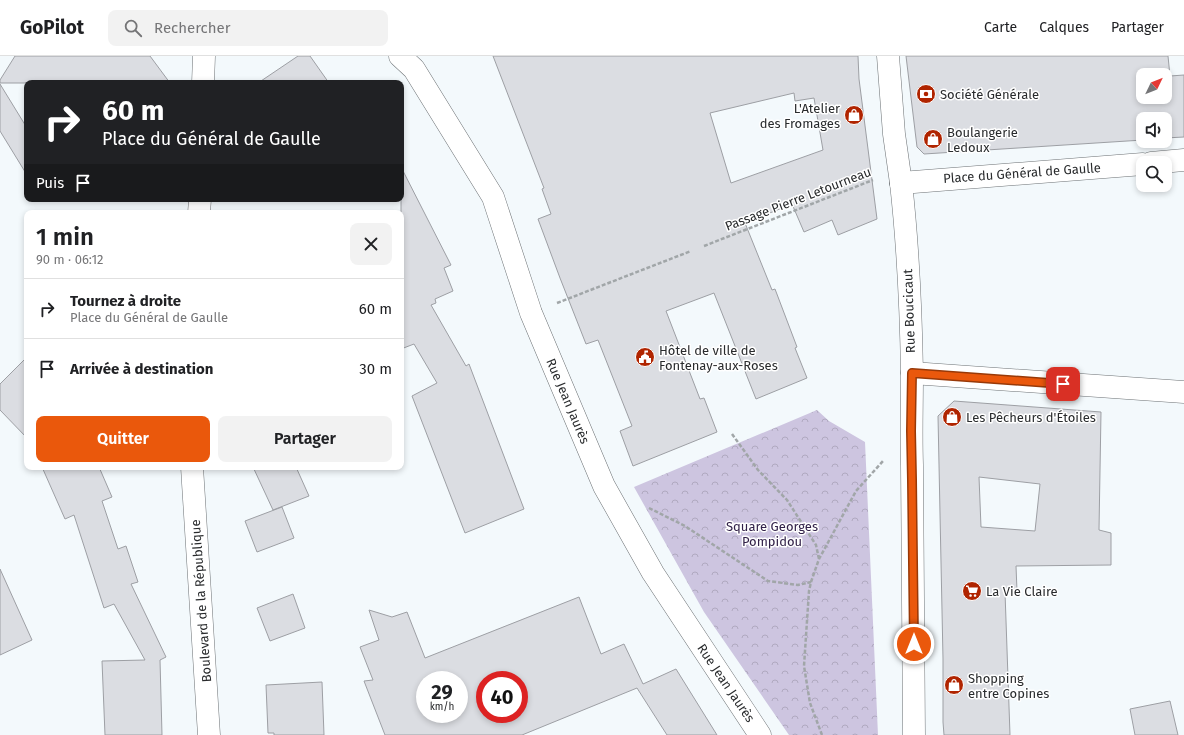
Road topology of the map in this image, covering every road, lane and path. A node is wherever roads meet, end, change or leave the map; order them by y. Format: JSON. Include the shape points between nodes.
{"nodes":[{"id":1,"x":204,"y":56,"type":"edge"},
{"id":2,"x":400,"y":56,"type":"edge"},
{"id":3,"x":888,"y":56,"type":"edge"},
{"id":4,"x":203,"y":80,"type":"edge"},
{"id":5,"x":1184,"y":160,"type":"edge"},
{"id":6,"x":1172,"y":161,"type":"edge"},
{"id":7,"x":1136,"y":164,"type":"edge"},
{"id":8,"x":900,"y":176,"type":"junction"},
{"id":9,"x":704,"y":246,"type":"dead end"},
{"id":10,"x":691,"y":251,"type":"dead end"},
{"id":11,"x":531,"y":313,"type":"junction"},
{"id":12,"x":912,"y":373,"type":"junction"},
{"id":13,"x":1184,"y":392,"type":"edge"},
{"id":14,"x":911,"y":431,"type":"junction"},
{"id":15,"x":732,"y":434,"type":"dead end"},
{"id":16,"x":192,"y":470,"type":"edge"},
{"id":17,"x":644,"y":506,"type":"dead end"},
{"id":18,"x":819,"y":559,"type":"junction"},
{"id":19,"x":811,"y":582,"type":"junction"},
{"id":20,"x":209,"y":735,"type":"edge"},
{"id":21,"x":760,"y":735,"type":"edge"},
{"id":22,"x":822,"y":735,"type":"edge"},
{"id":23,"x":914,"y":735,"type":"edge"}],
"edges":[{"from":1,"to":4,"type":"street"},
{"from":2,"to":11,"type":"street","name":"Rue Jean Jaurès","via":[[414,68],[493,197]]},
{"from":3,"to":8,"type":"street","name":"Rue Boucicaut"},
{"from":5,"to":6,"type":"street"},
{"from":7,"to":8,"type":"street","name":"Place du Général de Gaulle"},
{"from":8,"to":9,"type":"path","name":"Passage Pierre Letourneau"},
{"from":8,"to":12,"type":"street","name":"Rue Boucicaut","via":[[907,240]]},
{"from":10,"to":11,"type":"path"},
{"from":11,"to":21,"type":"street","name":"Rue Jean Jaurès","via":[[604,486],[652,573]]},
{"from":12,"to":13,"type":"street"},
{"from":12,"to":14,"type":"street","name":"Rue Boucicaut"},
{"from":14,"to":18,"type":"path","via":[[856,490]]},
{"from":14,"to":23,"type":"street","name":"Rue Boucicaut"},
{"from":15,"to":18,"type":"path","via":[[758,470],[787,500],[816,545]]},
{"from":16,"to":20,"type":"street","name":"Boulevard de la République"},
{"from":17,"to":19,"type":"path","via":[[685,526],[768,580],[798,585]]},
{"from":18,"to":19,"type":"path"},
{"from":19,"to":22,"type":"path","via":[[804,666],[810,703]]}]}
